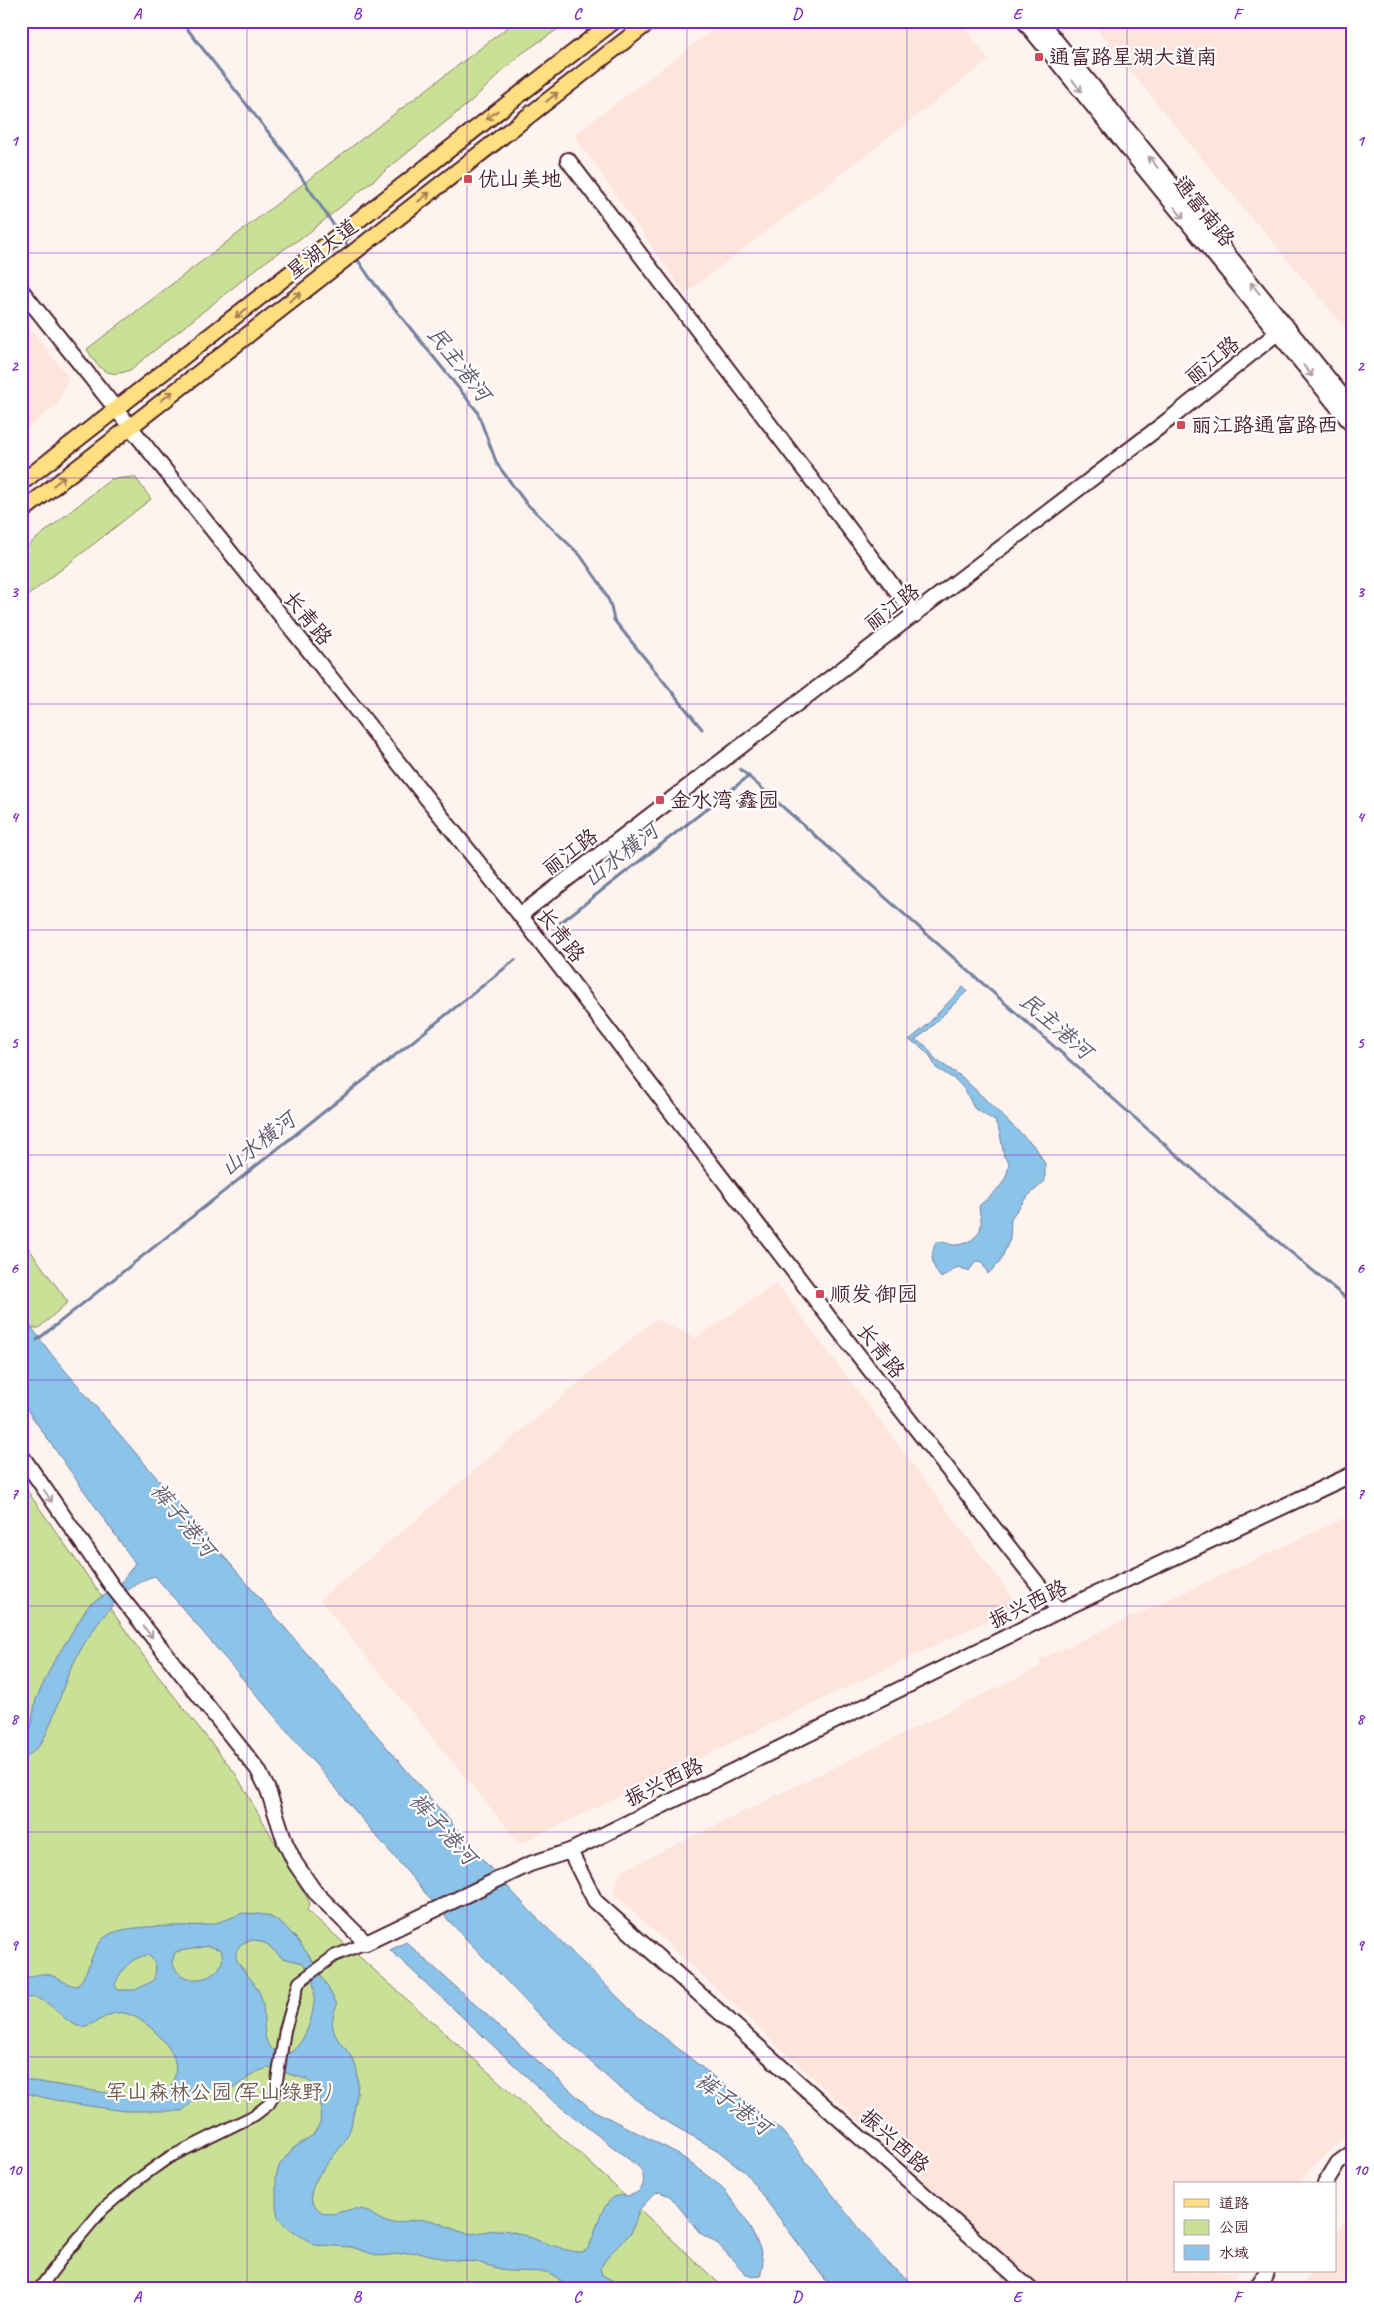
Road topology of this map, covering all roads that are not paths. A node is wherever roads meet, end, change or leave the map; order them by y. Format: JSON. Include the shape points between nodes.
{"nodes":[{"id":1,"x":614,"y":21,"type":"edge"},
{"id":2,"x":650,"y":21,"type":"edge"},
{"id":3,"x":1024,"y":21,"type":"edge"},
{"id":4,"x":1040,"y":21,"type":"edge"},
{"id":5,"x":568,"y":160,"type":"dead end"},
{"id":6,"x":21,"y":290,"type":"edge"},
{"id":7,"x":1281,"y":330,"type":"junction"},
{"id":8,"x":1353,"y":409,"type":"edge"},
{"id":9,"x":115,"y":410,"type":"junction"},
{"id":10,"x":128,"y":426,"type":"junction"},
{"id":11,"x":1353,"y":426,"type":"edge"},
{"id":12,"x":21,"y":483,"type":"edge"},
{"id":13,"x":21,"y":512,"type":"edge"},
{"id":14,"x":915,"y":615,"type":"junction"},
{"id":15,"x":520,"y":915,"type":"junction"},
{"id":16,"x":21,"y":1455,"type":"edge"},
{"id":17,"x":1353,"y":1474,"type":"edge"},
{"id":18,"x":1059,"y":1611,"type":"junction"},
{"id":19,"x":570,"y":1851,"type":"junction"},
{"id":20,"x":366,"y":1943,"type":"junction"},
{"id":21,"x":1353,"y":2152,"type":"edge"},
{"id":22,"x":1326,"y":2182,"type":"edge"},
{"id":23,"x":1266,"y":2272,"type":"edge"},
{"id":24,"x":39,"y":2289,"type":"edge"},
{"id":25,"x":1030,"y":2289,"type":"edge"},
{"id":26,"x":1256,"y":2289,"type":"edge"}],
"edges":[{"from":1,"to":9,"type":"main road","name":"星湖大道","one_way":true},
{"from":10,"to":2,"type":"main road","name":"星湖大道","one_way":true},
{"from":3,"to":7,"type":"street","name":"通富南路","one_way":true},
{"from":7,"to":4,"type":"street","name":"通富南路","one_way":true},
{"from":5,"to":14,"type":"street"},
{"from":6,"to":9,"type":"street","name":"长青路"},
{"from":7,"to":8,"type":"street","name":"通富南路"},
{"from":7,"to":11,"type":"street","name":"通富南路","one_way":true},
{"from":7,"to":14,"type":"street","name":"丽江路"},
{"from":9,"to":10,"type":"street","name":"长青路"},
{"from":9,"to":12,"type":"main road","name":"星湖大道"},
{"from":13,"to":10,"type":"main road","name":"星湖大道","one_way":true},
{"from":10,"to":15,"type":"street","name":"长青路"},
{"from":14,"to":15,"type":"street","name":"丽江路"},
{"from":15,"to":18,"type":"street","name":"长青路"},
{"from":16,"to":20,"type":"street","one_way":true,"via":[[112,1586],[258,1770],[295,1863],[315,1892]]},
{"from":17,"to":18,"type":"street","name":"振兴西路"},
{"from":18,"to":19,"type":"street","name":"振兴西路"},
{"from":19,"to":20,"type":"street","via":[[530,1864]]},
{"from":19,"to":25,"type":"street","name":"振兴西路","via":[[595,1901]]},
{"from":20,"to":24,"type":"street","via":[[334,1956],[299,1982],[280,2051],[275,2093],[269,2104],[255,2115],[168,2158],[140,2178],[104,2210],[66,2252]]},
{"from":21,"to":22,"type":"street","via":[[1338,2163]]},
{"from":23,"to":26,"type":"street"}]}
